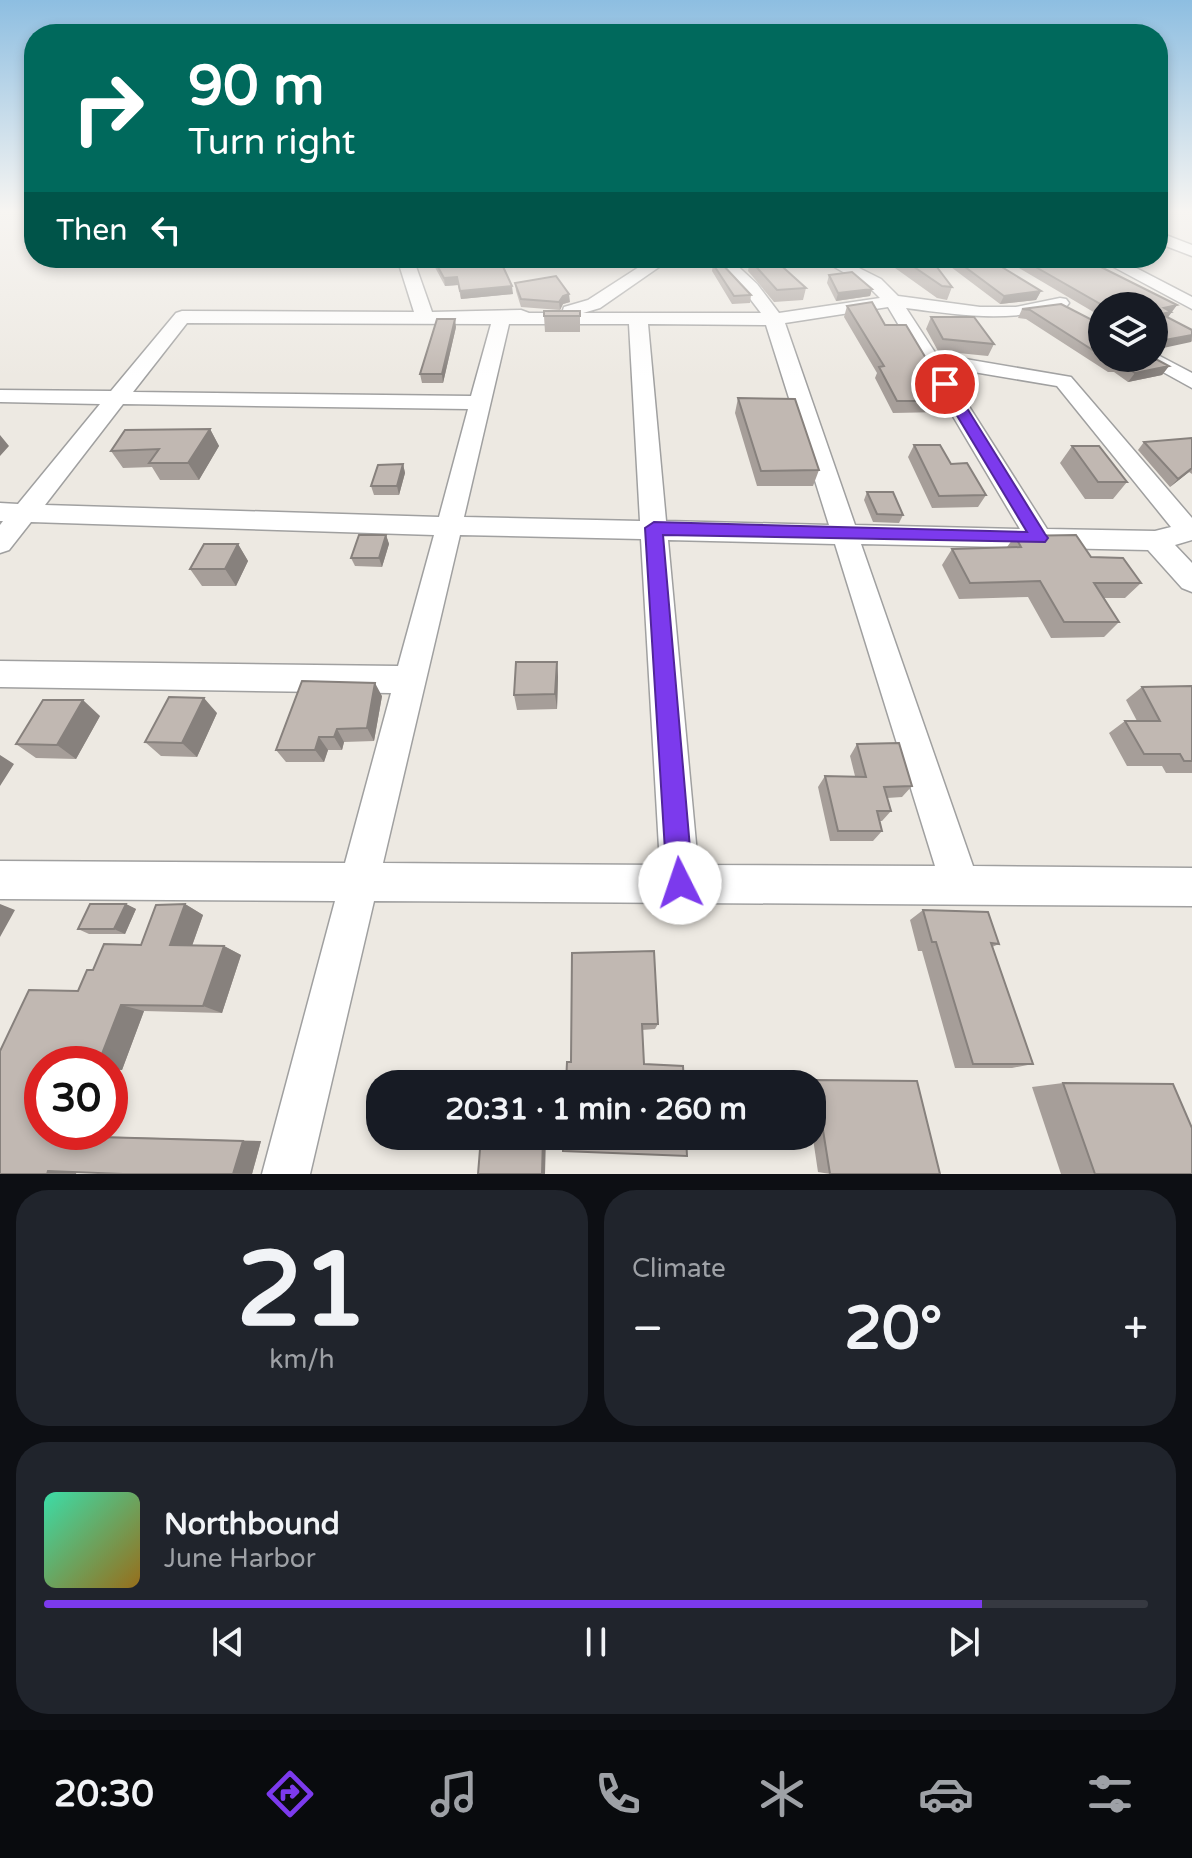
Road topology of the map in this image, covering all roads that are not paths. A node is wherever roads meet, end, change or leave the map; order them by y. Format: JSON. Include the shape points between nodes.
{"nodes":[{"id":1,"x":408,"y":268,"type":"edge"},
{"id":2,"x":648,"y":268,"type":"edge"},
{"id":3,"x":731,"y":268,"type":"edge"},
{"id":4,"x":846,"y":268,"type":"edge"},
{"id":5,"x":1124,"y":268,"type":"edge"},
{"id":6,"x":1032,"y":286,"type":"edge"},
{"id":7,"x":893,"y":301,"type":"junction"},
{"id":8,"x":1060,"y":303,"type":"junction"},
{"id":9,"x":1192,"y":304,"type":"edge"},
{"id":10,"x":1081,"y":315,"type":"edge"},
{"id":11,"x":424,"y":316,"type":"junction"},
{"id":12,"x":502,"y":316,"type":"junction"},
{"id":13,"x":638,"y":318,"type":"junction"},
{"id":14,"x":774,"y":319,"type":"junction"},
{"id":15,"x":929,"y":359,"type":"junction"},
{"id":16,"x":1168,"y":368,"type":"edge"},
{"id":17,"x":1192,"y":382,"type":"edge"},
{"id":18,"x":0,"y":396,"type":"edge"},
{"id":19,"x":117,"y":398,"type":"junction"},
{"id":20,"x":480,"y":403,"type":"junction"},
{"id":21,"x":12,"y":513,"type":"edge"},
{"id":22,"x":449,"y":526,"type":"junction"},
{"id":23,"x":654,"y":528,"type":"junction"},
{"id":24,"x":1191,"y":531,"type":"edge"},
{"id":25,"x":845,"y":533,"type":"junction"},
{"id":26,"x":1039,"y":538,"type":"junction"},
{"id":27,"x":1155,"y":541,"type":"junction"},
{"id":28,"x":0,"y":543,"type":"edge"},
{"id":29,"x":1192,"y":581,"type":"edge"},
{"id":30,"x":0,"y":674,"type":"edge"},
{"id":31,"x":411,"y":680,"type":"junction"},
{"id":32,"x":0,"y":880,"type":"edge"},
{"id":33,"x":359,"y":882,"type":"junction"},
{"id":34,"x":680,"y":883,"type":"junction"},
{"id":35,"x":960,"y":885,"type":"junction"},
{"id":36,"x":1192,"y":887,"type":"edge"},
{"id":37,"x":286,"y":1174,"type":"edge"}],
"edges":[{"from":1,"to":11,"type":"street"},
{"from":2,"to":12,"type":"street","via":[[586,308]]},
{"from":3,"to":14,"type":"street"},
{"from":4,"to":7,"type":"street","via":[[875,283]]},
{"from":5,"to":9,"type":"street"},
{"from":6,"to":8,"type":"street"},
{"from":7,"to":8,"type":"street","via":[[980,312],[1016,312]]},
{"from":7,"to":14,"type":"street"},
{"from":7,"to":15,"type":"street"},
{"from":8,"to":10,"type":"street"},
{"from":11,"to":12,"type":"street"},
{"from":11,"to":19,"type":"street","via":[[182,317]]},
{"from":12,"to":13,"type":"street"},
{"from":12,"to":20,"type":"street"},
{"from":13,"to":14,"type":"street"},
{"from":13,"to":23,"type":"street"},
{"from":14,"to":25,"type":"street"},
{"from":15,"to":24,"type":"street","via":[[1064,381]]},
{"from":15,"to":26,"type":"street"},
{"from":16,"to":17,"type":"street"},
{"from":18,"to":19,"type":"street"},
{"from":19,"to":20,"type":"street"},
{"from":19,"to":21,"type":"street"},
{"from":20,"to":22,"type":"street"},
{"from":21,"to":22,"type":"street"},
{"from":21,"to":28,"type":"street"},
{"from":22,"to":23,"type":"street"},
{"from":22,"to":31,"type":"street"},
{"from":23,"to":25,"type":"street"},
{"from":23,"to":34,"type":"street"},
{"from":24,"to":27,"type":"street"},
{"from":25,"to":26,"type":"street"},
{"from":25,"to":35,"type":"street"},
{"from":26,"to":27,"type":"street"},
{"from":27,"to":29,"type":"street"},
{"from":30,"to":31,"type":"street"},
{"from":31,"to":33,"type":"street"},
{"from":32,"to":33,"type":"street"},
{"from":33,"to":34,"type":"street"},
{"from":33,"to":37,"type":"street"},
{"from":34,"to":35,"type":"street"},
{"from":35,"to":36,"type":"street"}]}
